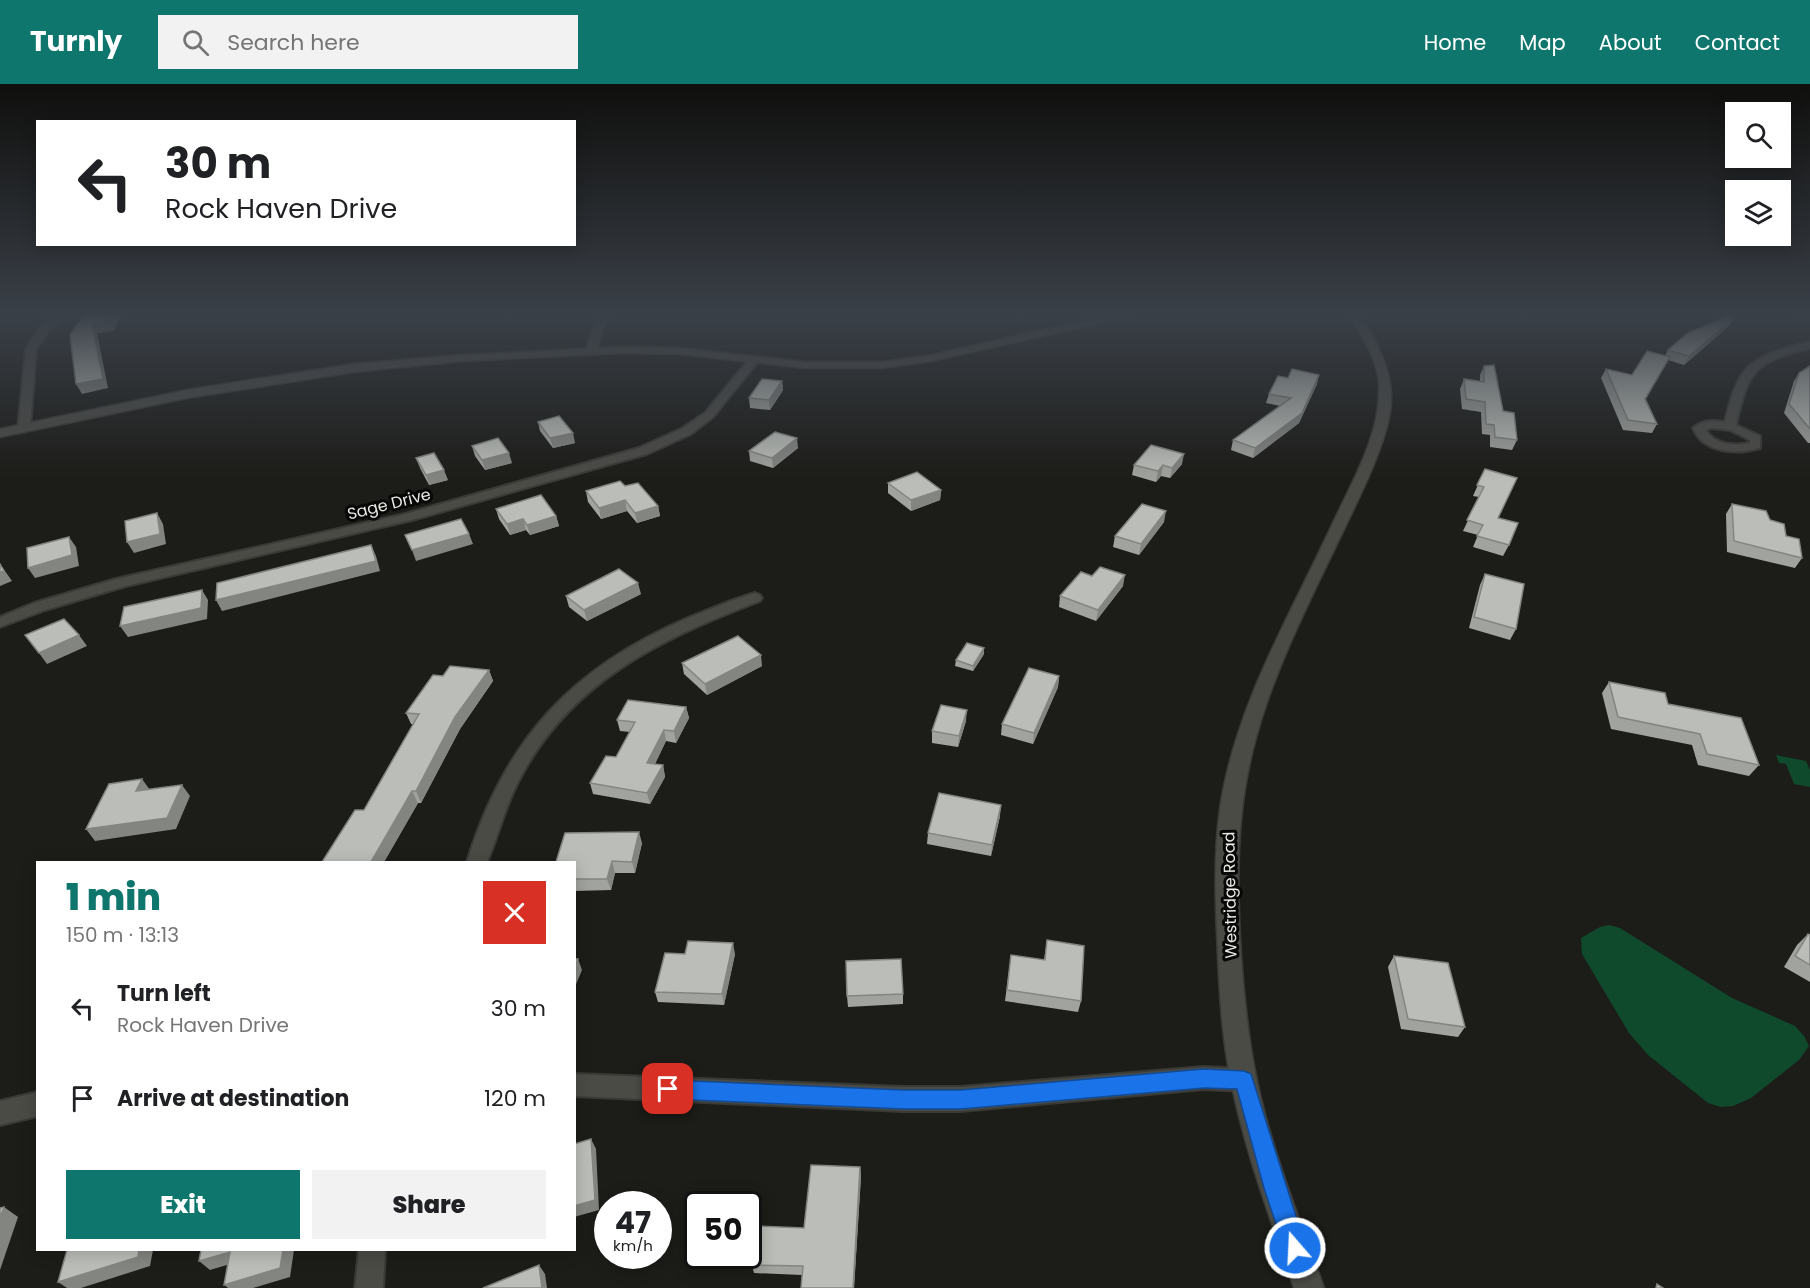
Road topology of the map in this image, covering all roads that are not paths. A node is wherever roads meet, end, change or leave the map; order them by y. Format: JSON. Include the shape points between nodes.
{"nodes":[{"id":1,"x":29,"y":369,"type":"edge"},
{"id":2,"x":342,"y":369,"type":"edge"},
{"id":3,"x":746,"y":369,"type":"edge"},
{"id":4,"x":1381,"y":369,"type":"edge"},
{"id":5,"x":1754,"y":369,"type":"edge"},
{"id":6,"x":1730,"y":426,"type":"dead end"},
{"id":7,"x":24,"y":428,"type":"junction"},
{"id":8,"x":0,"y":433,"type":"edge"},
{"id":9,"x":755,"y":598,"type":"dead end"},
{"id":10,"x":0,"y":622,"type":"edge"},
{"id":11,"x":477,"y":861,"type":"edge"},
{"id":12,"x":1244,"y":1080,"type":"junction"},
{"id":13,"x":576,"y":1085,"type":"edge"},
{"id":14,"x":36,"y":1104,"type":"edge"},
{"id":15,"x":0,"y":1113,"type":"edge"},
{"id":16,"x":372,"y":1251,"type":"edge"},
{"id":17,"x":369,"y":1288,"type":"edge"},
{"id":18,"x":1309,"y":1288,"type":"edge"}],
"edges":[{"from":1,"to":7,"type":"street"},
{"from":2,"to":7,"type":"street","via":[[187,394]]},
{"from":3,"to":10,"type":"street","name":"Sage Drive","via":[[709,415],[687,431],[643,451],[330,536],[112,584]]},
{"from":4,"to":12,"type":"street","name":"Westridge Road","via":[[1385,400],[1377,438],[1258,703],[1230,808],[1227,919]]},
{"from":5,"to":6,"type":"street","via":[[1738,389]]},
{"from":7,"to":8,"type":"street"},
{"from":9,"to":11,"type":"street","via":[[647,641],[561,706],[532,742],[508,782]]},
{"from":12,"to":13,"type":"street","via":[[1204,1078],[961,1099]]},
{"from":12,"to":18,"type":"street","name":"Westridge Road"},
{"from":14,"to":15,"type":"street"},
{"from":16,"to":17,"type":"street"}]}
